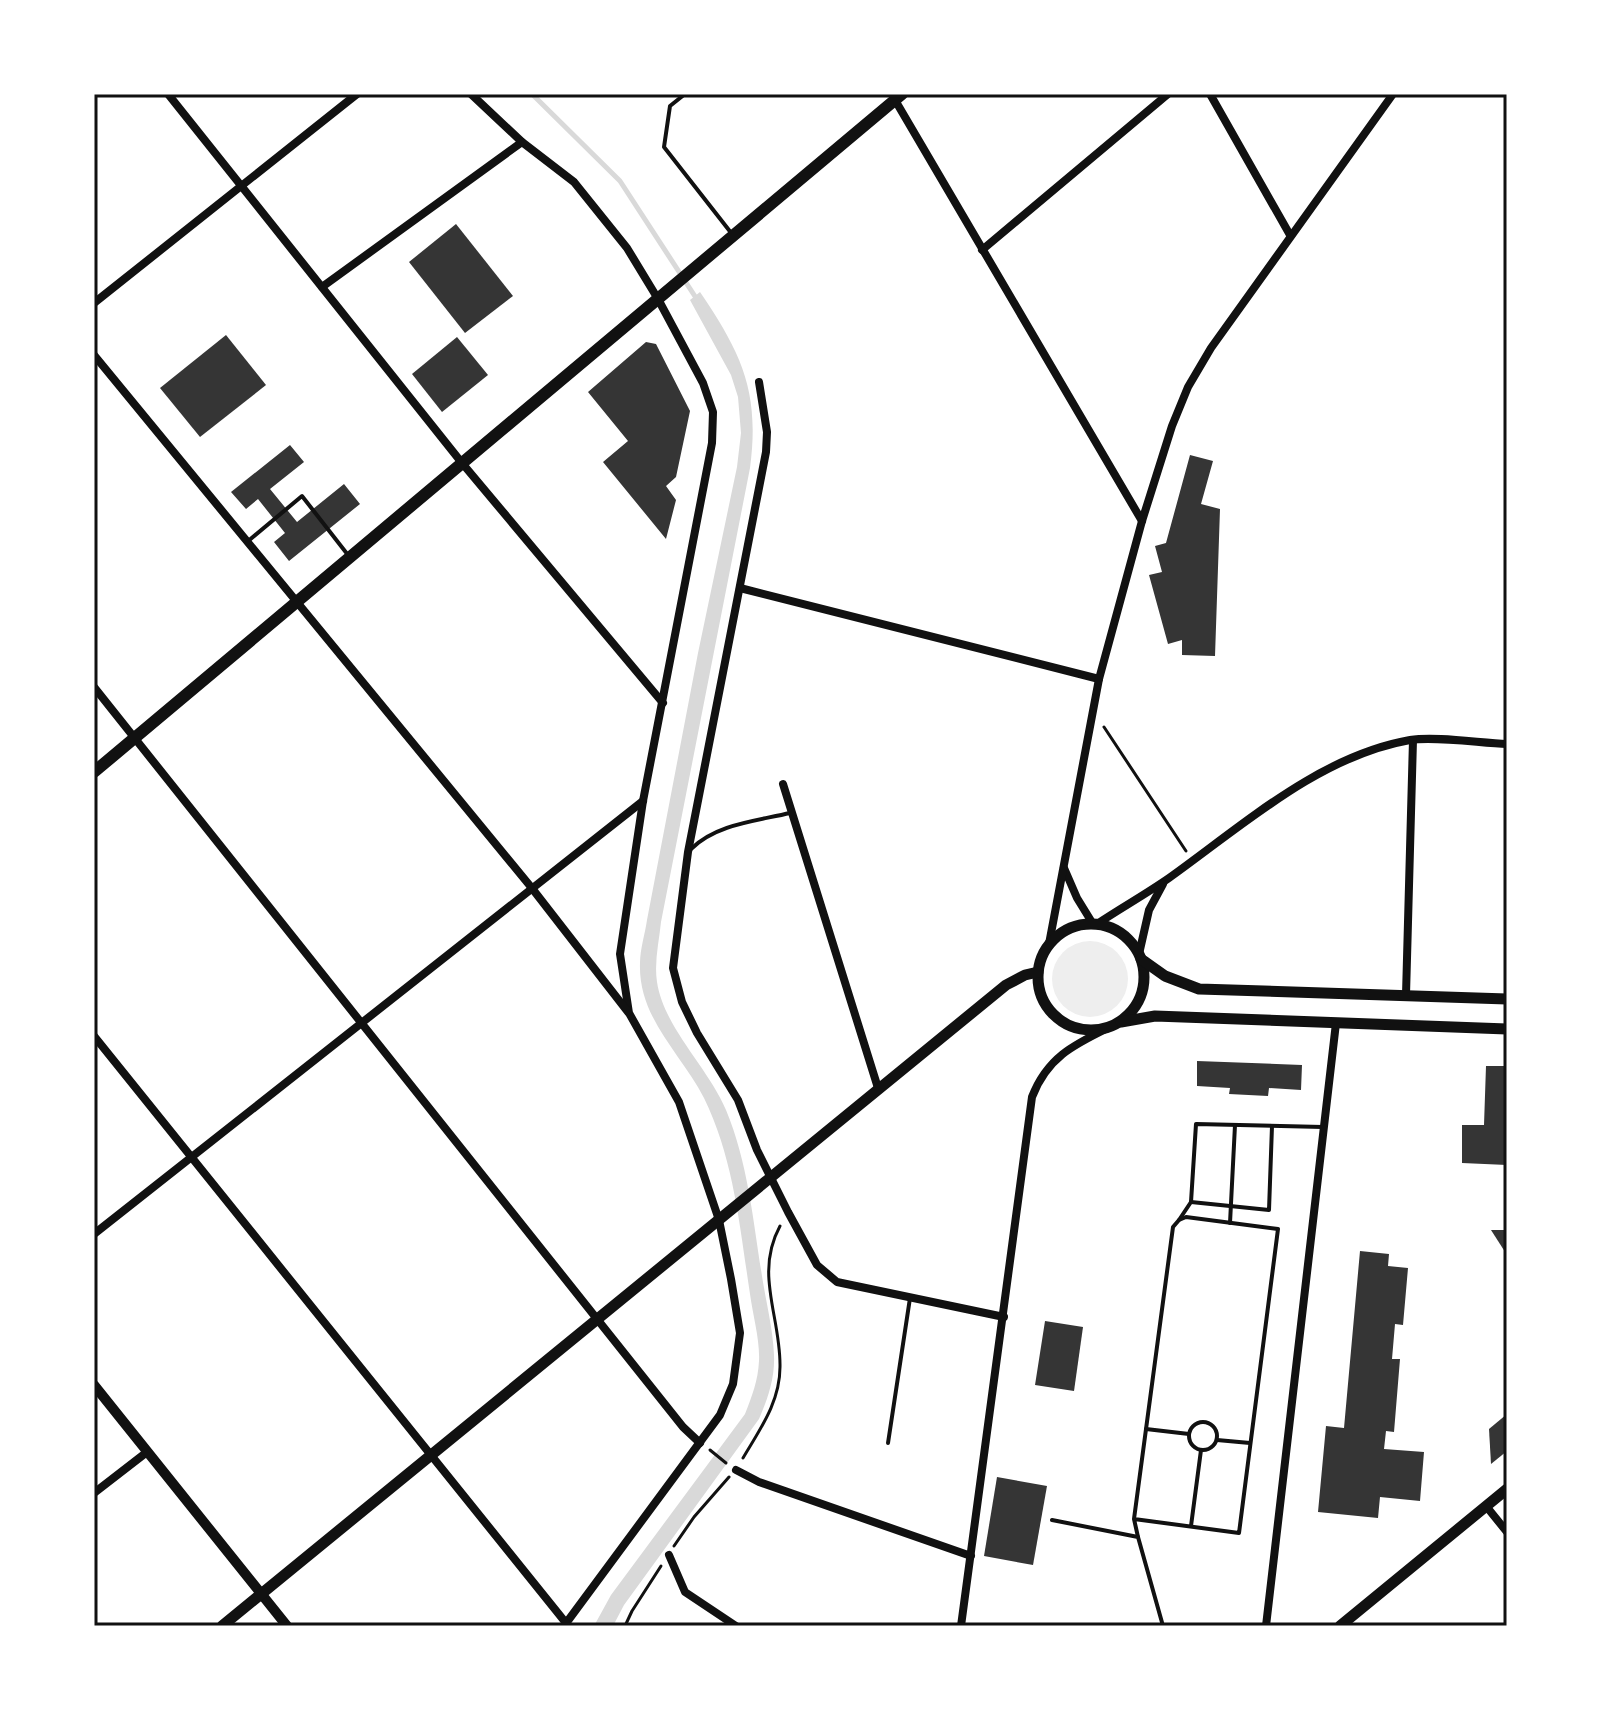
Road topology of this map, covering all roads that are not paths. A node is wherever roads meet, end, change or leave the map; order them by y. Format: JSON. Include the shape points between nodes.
{"nodes":[{"id":1,"x":168,"y":94,"type":"edge"},
{"id":2,"x":357,"y":94,"type":"edge"},
{"id":3,"x":471,"y":94,"type":"edge"},
{"id":4,"x":1168,"y":94,"type":"edge"},
{"id":5,"x":1210,"y":94,"type":"edge"},
{"id":6,"x":1393,"y":94,"type":"edge"},
{"id":7,"x":683,"y":95,"type":"edge"},
{"id":8,"x":899,"y":97,"type":"edge"},
{"id":9,"x":522,"y":142,"type":"junction"},
{"id":10,"x":242,"y":184,"type":"junction"},
{"id":11,"x":1290,"y":235,"type":"junction"},
{"id":12,"x":734,"y":236,"type":"junction"},
{"id":13,"x":982,"y":250,"type":"junction"},
{"id":14,"x":322,"y":287,"type":"junction"},
{"id":15,"x":658,"y":299,"type":"junction"},
{"id":16,"x":94,"y":303,"type":"edge"},
{"id":17,"x":94,"y":355,"type":"edge"},
{"id":18,"x":759,"y":382,"type":"dead end"},
{"id":19,"x":462,"y":463,"type":"junction"},
{"id":20,"x":1142,"y":521,"type":"junction"},
{"id":21,"x":247,"y":542,"type":"junction"},
{"id":22,"x":350,"y":557,"type":"junction"},
{"id":23,"x":740,"y":588,"type":"junction"},
{"id":24,"x":296,"y":602,"type":"junction"},
{"id":25,"x":1099,"y":679,"type":"junction"},
{"id":26,"x":94,"y":687,"type":"edge"},
{"id":27,"x":663,"y":703,"type":"junction"},
{"id":28,"x":135,"y":738,"type":"junction"},
{"id":29,"x":1413,"y":740,"type":"junction"},
{"id":30,"x":1507,"y":744,"type":"edge"},
{"id":31,"x":94,"y":772,"type":"edge"},
{"id":32,"x":783,"y":784,"type":"dead end"},
{"id":33,"x":643,"y":801,"type":"junction"},
{"id":34,"x":792,"y":813,"type":"junction"},
{"id":35,"x":688,"y":852,"type":"junction"},
{"id":36,"x":1063,"y":867,"type":"junction"},
{"id":37,"x":1166,"y":880,"type":"junction"},
{"id":38,"x":531,"y":887,"type":"junction"},
{"id":39,"x":1095,"y":924,"type":"junction"},
{"id":40,"x":1049,"y":944,"type":"junction"},
{"id":41,"x":1140,"y":956,"type":"junction"},
{"id":42,"x":1038,"y":972,"type":"junction"},
{"id":43,"x":1406,"y":995,"type":"junction"},
{"id":44,"x":1507,"y":999,"type":"edge"},
{"id":45,"x":629,"y":1013,"type":"junction"},
{"id":46,"x":361,"y":1022,"type":"junction"},
{"id":47,"x":1121,"y":1022,"type":"junction"},
{"id":48,"x":1336,"y":1023,"type":"junction"},
{"id":49,"x":1108,"y":1028,"type":"junction"},
{"id":50,"x":1507,"y":1029,"type":"edge"},
{"id":51,"x":94,"y":1036,"type":"edge"},
{"id":52,"x":878,"y":1088,"type":"junction"},
{"id":53,"x":1235,"y":1125,"type":"junction"},
{"id":54,"x":1272,"y":1126,"type":"junction"},
{"id":55,"x":1325,"y":1127,"type":"junction"},
{"id":56,"x":191,"y":1157,"type":"junction"},
{"id":57,"x":770,"y":1178,"type":"junction"},
{"id":58,"x":1191,"y":1202,"type":"junction"},
{"id":59,"x":1230,"y":1206,"type":"junction"},
{"id":60,"x":719,"y":1220,"type":"junction"},
{"id":61,"x":1179,"y":1220,"type":"junction"},
{"id":62,"x":1230,"y":1223,"type":"junction"},
{"id":63,"x":94,"y":1234,"type":"edge"},
{"id":64,"x":910,"y":1298,"type":"junction"},
{"id":65,"x":1004,"y":1317,"type":"junction"},
{"id":66,"x":598,"y":1320,"type":"junction"},
{"id":67,"x":94,"y":1385,"type":"edge"},
{"id":68,"x":1146,"y":1429,"type":"junction"},
{"id":69,"x":1189,"y":1434,"type":"junction"},
{"id":70,"x":1217,"y":1440,"type":"junction"},
{"id":71,"x":700,"y":1443,"type":"junction"},
{"id":72,"x":888,"y":1443,"type":"dead end"},
{"id":73,"x":1250,"y":1443,"type":"junction"},
{"id":74,"x":1201,"y":1450,"type":"junction"},
{"id":75,"x":147,"y":1452,"type":"junction"},
{"id":76,"x":431,"y":1455,"type":"junction"},
{"id":77,"x":736,"y":1470,"type":"road end"},
{"id":78,"x":1507,"y":1489,"type":"edge"},
{"id":79,"x":94,"y":1493,"type":"edge"},
{"id":80,"x":1486,"y":1506,"type":"junction"},
{"id":81,"x":1134,"y":1519,"type":"junction"},
{"id":82,"x":1052,"y":1520,"type":"dead end"},
{"id":83,"x":1191,"y":1526,"type":"junction"},
{"id":84,"x":1507,"y":1532,"type":"edge"},
{"id":85,"x":1138,"y":1537,"type":"junction"},
{"id":86,"x":669,"y":1555,"type":"road end"},
{"id":87,"x":971,"y":1556,"type":"junction"},
{"id":88,"x":262,"y":1594,"type":"junction"},
{"id":89,"x":565,"y":1624,"type":"edge"},
{"id":90,"x":222,"y":1626,"type":"edge"},
{"id":91,"x":287,"y":1626,"type":"edge"},
{"id":92,"x":736,"y":1626,"type":"edge"},
{"id":93,"x":961,"y":1626,"type":"edge"},
{"id":94,"x":1163,"y":1626,"type":"edge"},
{"id":95,"x":1266,"y":1626,"type":"edge"},
{"id":96,"x":1340,"y":1626,"type":"edge"}],
"edges":[{"from":1,"to":10,"type":"street"},
{"from":2,"to":10,"type":"street"},
{"from":3,"to":9,"type":"street"},
{"from":4,"to":13,"type":"street"},
{"from":5,"to":11,"type":"street"},
{"from":6,"to":11,"type":"street"},
{"from":7,"to":12,"type":"lane","via":[[670,106],[664,147]]},
{"from":8,"to":12,"type":"main road"},
{"from":8,"to":13,"type":"street"},
{"from":9,"to":14,"type":"street"},
{"from":9,"to":15,"type":"street","via":[[574,182],[627,248]]},
{"from":10,"to":14,"type":"street"},
{"from":10,"to":16,"type":"street"},
{"from":11,"to":20,"type":"street","via":[[1188,387]]},
{"from":12,"to":15,"type":"main road"},
{"from":13,"to":20,"type":"street"},
{"from":14,"to":19,"type":"street"},
{"from":15,"to":19,"type":"main road"},
{"from":15,"to":27,"type":"street","via":[[713,412],[712,443]]},
{"from":17,"to":21,"type":"street"},
{"from":18,"to":23,"type":"street","via":[[766,452]]},
{"from":19,"to":22,"type":"main road"},
{"from":19,"to":27,"type":"street"},
{"from":20,"to":25,"type":"street"},
{"from":21,"to":22,"type":"lane","via":[[302,496]]},
{"from":21,"to":24,"type":"street"},
{"from":22,"to":24,"type":"main road"},
{"from":23,"to":25,"type":"street"},
{"from":23,"to":35,"type":"street"},
{"from":24,"to":28,"type":"main road"},
{"from":24,"to":38,"type":"street"},
{"from":25,"to":36,"type":"street"},
{"from":26,"to":28,"type":"street"},
{"from":27,"to":33,"type":"street"},
{"from":28,"to":31,"type":"main road"},
{"from":28,"to":46,"type":"street"},
{"from":29,"to":30,"type":"street"},
{"from":29,"to":37,"type":"street","via":[[1333,768]]},
{"from":29,"to":43,"type":"street"},
{"from":32,"to":34,"type":"street"},
{"from":33,"to":38,"type":"street"},
{"from":33,"to":45,"type":"street","via":[[620,954]]},
{"from":34,"to":35,"type":"lane","via":[[703,837]]},
{"from":34,"to":52,"type":"street"},
{"from":35,"to":57,"type":"street","via":[[673,968],[682,1002],[738,1100]]},
{"from":36,"to":39,"type":"street"},
{"from":36,"to":40,"type":"street"},
{"from":37,"to":39,"type":"street"},
{"from":37,"to":41,"type":"street","via":[[1149,910]]},
{"from":38,"to":45,"type":"street"},
{"from":38,"to":46,"type":"street"},
{"from":39,"to":40,"type":"main road","via":[[1068,929]]},
{"from":39,"to":41,"type":"main road","via":[[1122,934]]},
{"from":40,"to":42,"type":"main road"},
{"from":41,"to":43,"type":"main road","via":[[1165,976],[1199,989]]},
{"from":41,"to":47,"type":"main road","via":[[1142,994]]},
{"from":42,"to":49,"type":"main road","via":[[1044,1002],[1064,1024],[1093,1031]]},
{"from":42,"to":52,"type":"main road","via":[[1006,985]]},
{"from":43,"to":44,"type":"main road"},
{"from":45,"to":60,"type":"street","via":[[679,1102]]},
{"from":46,"to":56,"type":"street"},
{"from":46,"to":66,"type":"street"},
{"from":47,"to":48,"type":"main road","via":[[1155,1016]]},
{"from":47,"to":49,"type":"main road"},
{"from":48,"to":50,"type":"main road"},
{"from":48,"to":55,"type":"street"},
{"from":49,"to":65,"type":"street","via":[[1065,1051],[1039,1078],[1032,1097]]},
{"from":51,"to":56,"type":"street"},
{"from":52,"to":57,"type":"main road"},
{"from":53,"to":54,"type":"lane"},
{"from":53,"to":58,"type":"lane","via":[[1196,1124]]},
{"from":53,"to":59,"type":"lane"},
{"from":54,"to":55,"type":"lane"},
{"from":54,"to":59,"type":"lane","via":[[1269,1210]]},
{"from":55,"to":95,"type":"street"},
{"from":56,"to":63,"type":"street"},
{"from":56,"to":76,"type":"street"},
{"from":57,"to":60,"type":"main road"},
{"from":57,"to":64,"type":"street","via":[[817,1265],[837,1282]]},
{"from":58,"to":59,"type":"lane"},
{"from":58,"to":61,"type":"lane"},
{"from":59,"to":62,"type":"lane"},
{"from":60,"to":66,"type":"main road"},
{"from":60,"to":71,"type":"street","via":[[740,1333],[733,1384]]},
{"from":61,"to":62,"type":"lane"},
{"from":61,"to":68,"type":"lane","via":[[1171,1234]]},
{"from":62,"to":73,"type":"lane","via":[[1278,1229]]},
{"from":64,"to":65,"type":"street"},
{"from":64,"to":72,"type":"lane"},
{"from":65,"to":87,"type":"street"},
{"from":66,"to":71,"type":"street"},
{"from":66,"to":76,"type":"main road"},
{"from":67,"to":75,"type":"street"},
{"from":68,"to":69,"type":"lane"},
{"from":68,"to":81,"type":"lane"},
{"from":69,"to":70,"type":"lane","via":[[1206,1422],[1217,1431]]},
{"from":69,"to":74,"type":"lane"},
{"from":70,"to":73,"type":"lane"},
{"from":70,"to":74,"type":"lane"},
{"from":71,"to":89,"type":"street"},
{"from":73,"to":83,"type":"lane","via":[[1239,1533]]},
{"from":74,"to":83,"type":"lane"},
{"from":75,"to":79,"type":"street"},
{"from":75,"to":88,"type":"street"},
{"from":76,"to":88,"type":"main road"},
{"from":76,"to":89,"type":"street"},
{"from":77,"to":87,"type":"street"},
{"from":78,"to":80,"type":"main road"},
{"from":80,"to":84,"type":"street"},
{"from":80,"to":96,"type":"main road"},
{"from":81,"to":83,"type":"lane"},
{"from":81,"to":85,"type":"lane"},
{"from":82,"to":85,"type":"lane"},
{"from":85,"to":94,"type":"lane"},
{"from":86,"to":92,"type":"street","via":[[685,1592]]},
{"from":87,"to":93,"type":"street"},
{"from":88,"to":90,"type":"main road"},
{"from":88,"to":91,"type":"street"}]}
